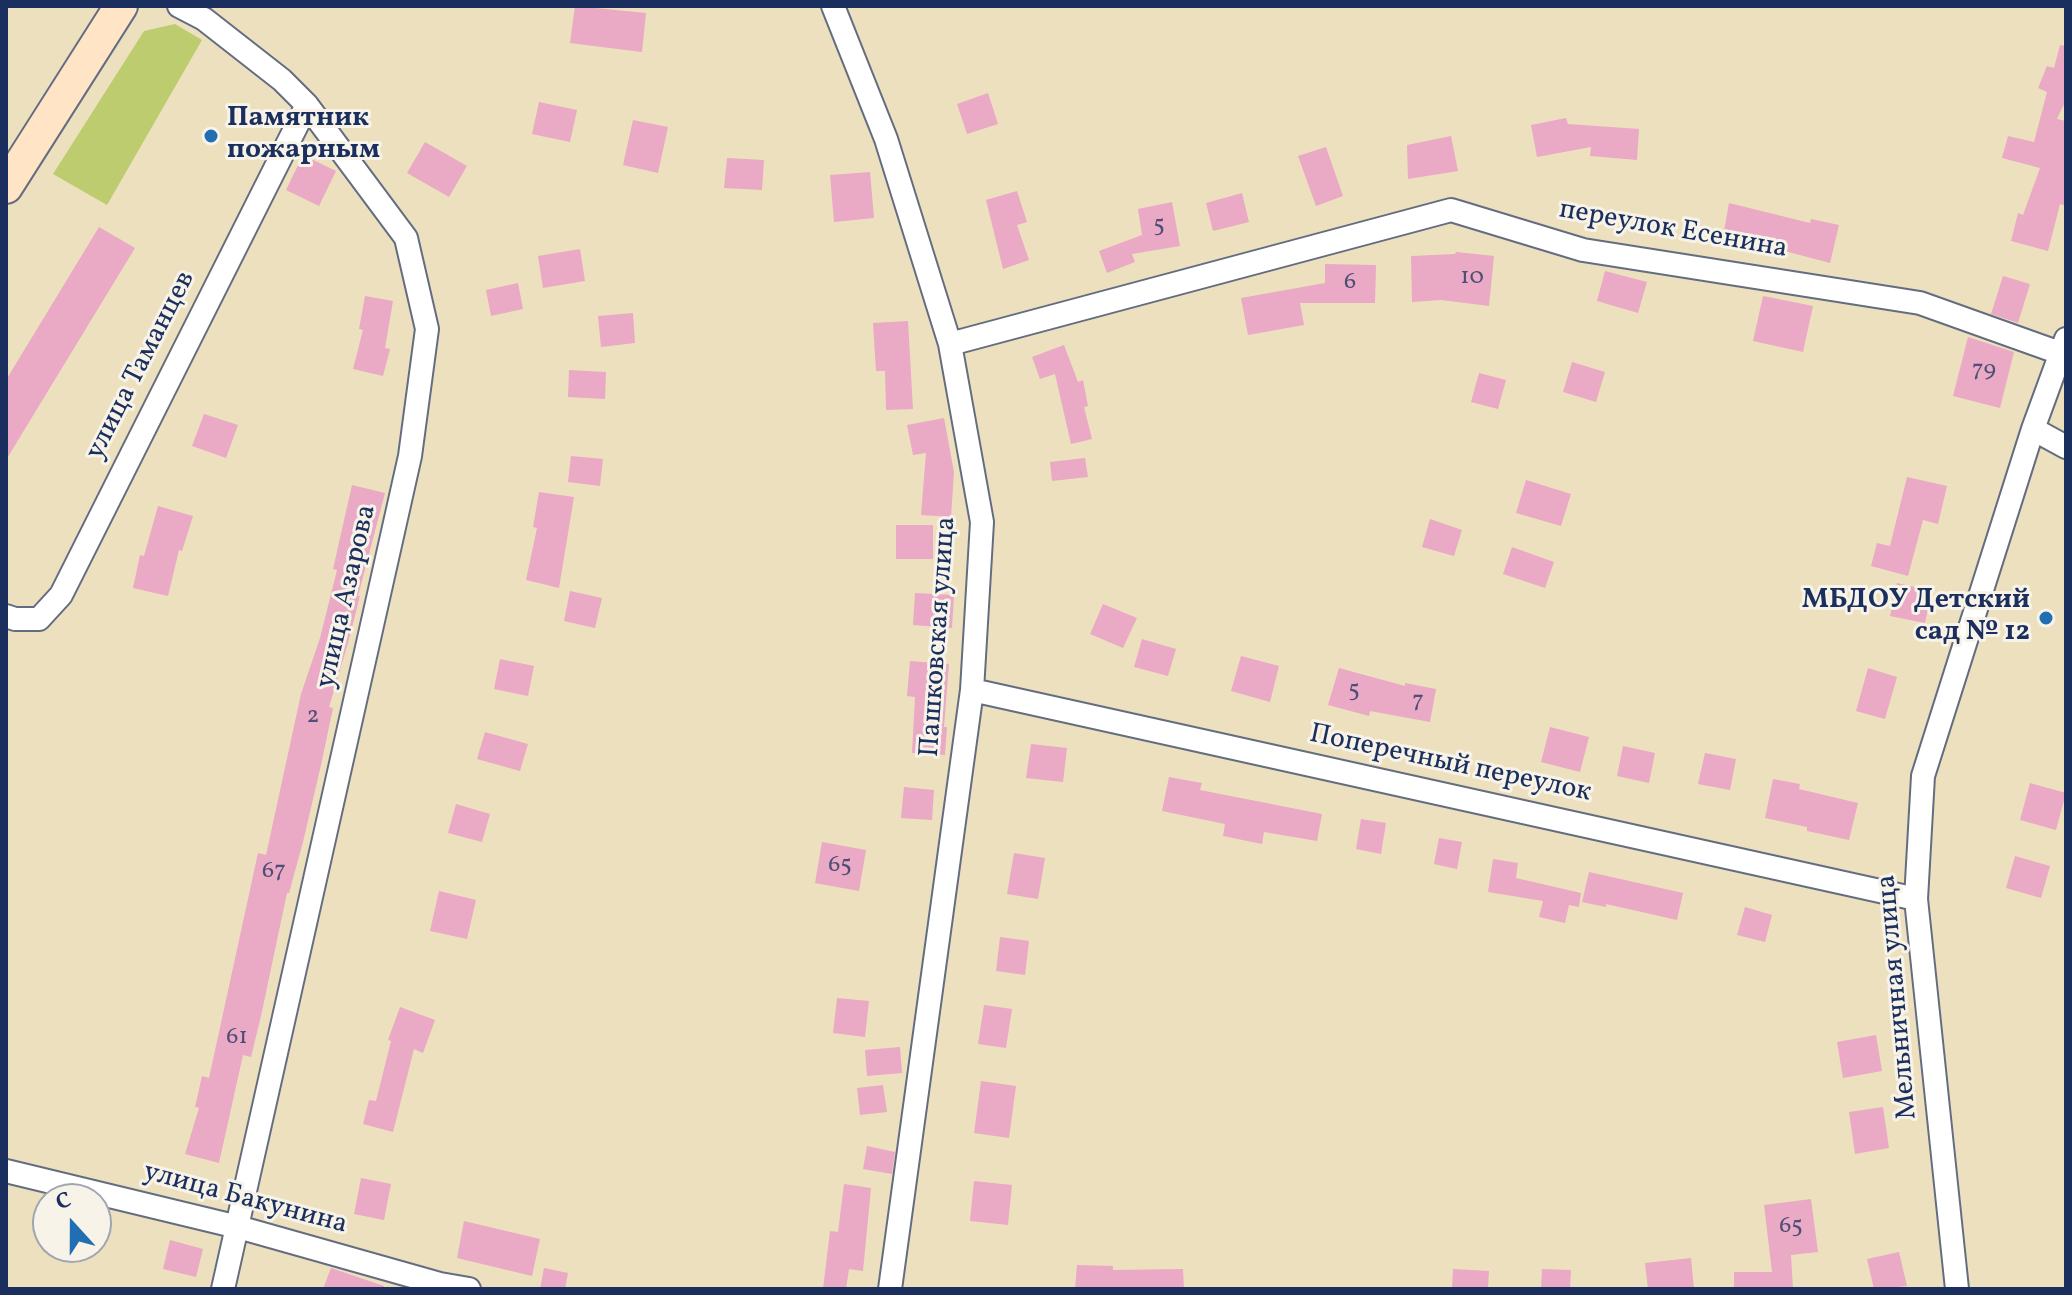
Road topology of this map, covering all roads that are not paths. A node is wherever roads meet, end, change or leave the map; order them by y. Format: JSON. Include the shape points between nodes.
{"nodes":[{"id":1,"x":121,"y":6,"type":"edge"},
{"id":2,"x":179,"y":6,"type":"edge"},
{"id":3,"x":833,"y":6,"type":"edge"},
{"id":4,"x":307,"y":105,"type":"junction"},
{"id":5,"x":6,"y":187,"type":"edge"},
{"id":6,"x":950,"y":344,"type":"junction"},
{"id":7,"x":2063,"y":346,"type":"edge"},
{"id":8,"x":2033,"y":429,"type":"junction"},
{"id":9,"x":2066,"y":447,"type":"edge"},
{"id":10,"x":6,"y":616,"type":"edge"},
{"id":11,"x":972,"y":690,"type":"junction"},
{"id":12,"x":1916,"y":899,"type":"junction"},
{"id":13,"x":6,"y":1171,"type":"edge"},
{"id":14,"x":238,"y":1227,"type":"junction"},
{"id":15,"x":223,"y":1289,"type":"edge"},
{"id":16,"x":469,"y":1289,"type":"edge"},
{"id":17,"x":890,"y":1289,"type":"edge"},
{"id":18,"x":1957,"y":1289,"type":"edge"}],
"edges":[{"from":1,"to":5,"type":"street"},
{"from":2,"to":4,"type":"street","name":"улица Азарова","via":[[204,19]]},
{"from":3,"to":6,"type":"street","name":"Пашковская улица","via":[[886,139]]},
{"from":4,"to":10,"type":"street","name":"улица Таманцев","via":[[61,595],[39,619]]},
{"from":4,"to":14,"type":"street","name":"улица Азарова","via":[[406,238],[427,329],[410,456]]},
{"from":6,"to":7,"type":"street","name":"переулок Есенина","via":[[1451,210],[1583,250],[1920,303]]},
{"from":6,"to":11,"type":"street","name":"Пашковская улица","via":[[982,522]]},
{"from":7,"to":8,"type":"street","name":"Мельничная улица"},
{"from":8,"to":9,"type":"street"},
{"from":8,"to":12,"type":"street","name":"Мельничная улица","via":[[1923,776]]},
{"from":11,"to":12,"type":"street","name":"Поперечный переулок"},
{"from":11,"to":17,"type":"street","name":"Пашковская улица"},
{"from":12,"to":18,"type":"street","name":"Мельничная улица"},
{"from":13,"to":14,"type":"street","name":"улица Бакунина"},
{"from":14,"to":15,"type":"street","name":"улица Азарова"},
{"from":14,"to":16,"type":"street","name":"улица Бакунина"}]}
